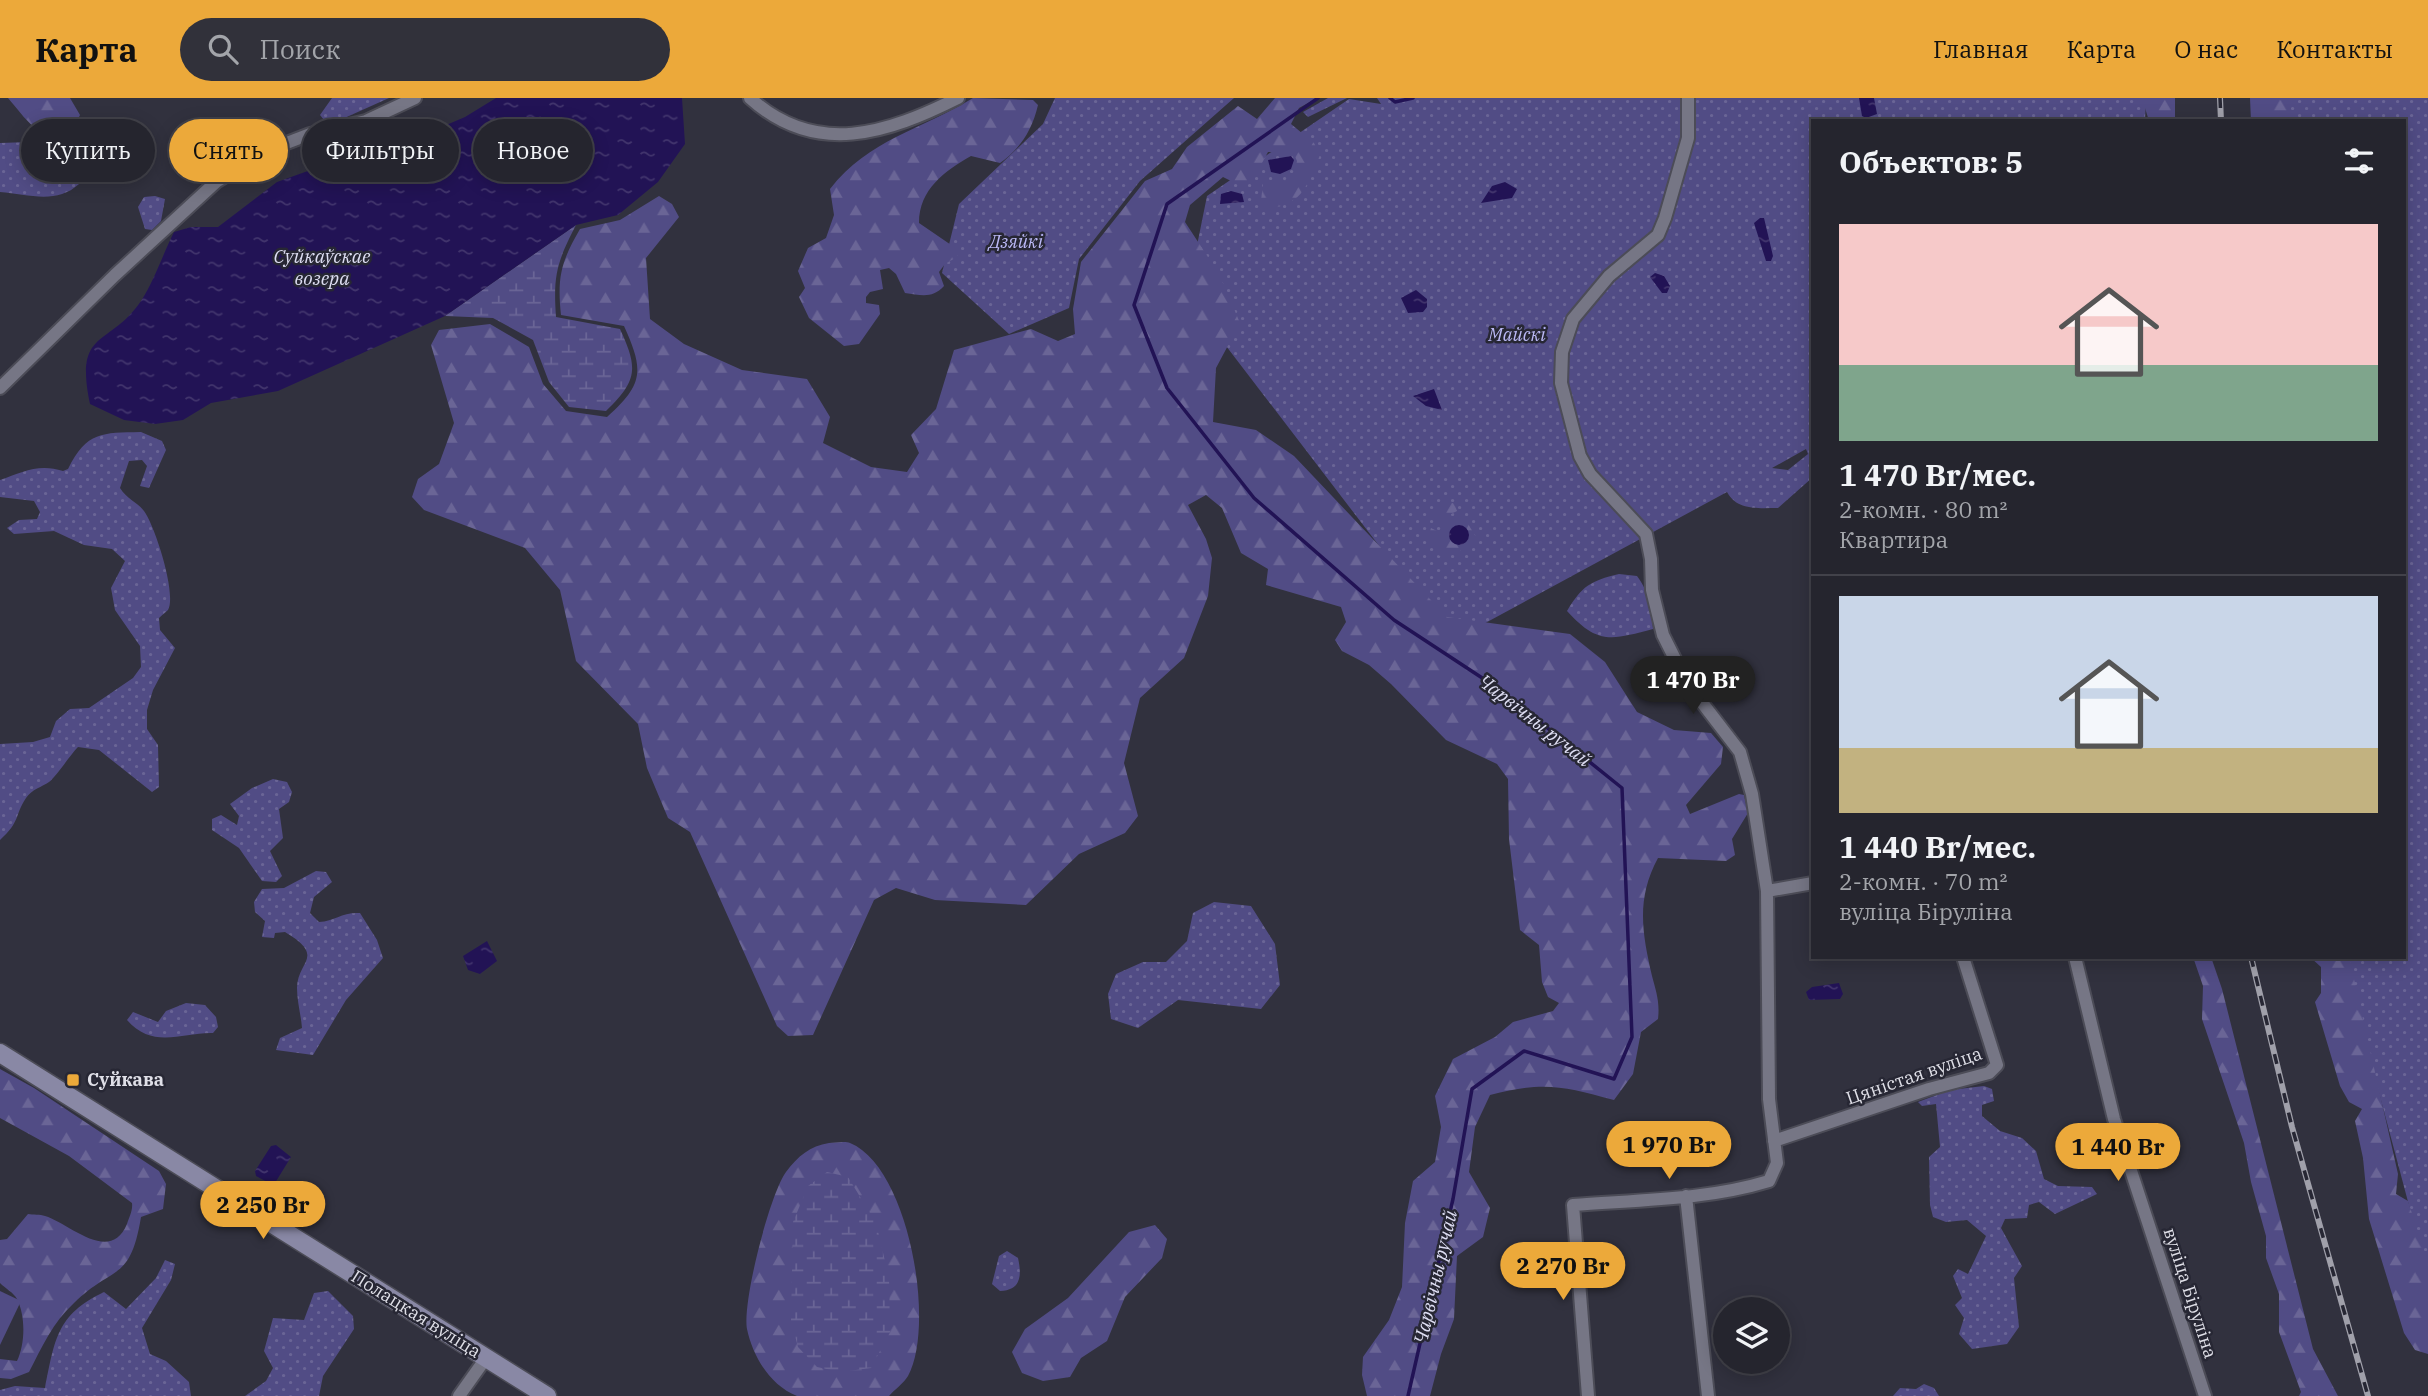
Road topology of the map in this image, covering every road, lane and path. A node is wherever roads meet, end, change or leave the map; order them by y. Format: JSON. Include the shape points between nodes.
{"nodes":[{"id":1,"x":415,"y":98,"type":"edge"},
{"id":2,"x":750,"y":98,"type":"edge"},
{"id":3,"x":958,"y":98,"type":"edge"},
{"id":4,"x":1688,"y":98,"type":"edge"},
{"id":5,"x":0,"y":388,"type":"edge"},
{"id":6,"x":1811,"y":883,"type":"edge"},
{"id":7,"x":1767,"y":891,"type":"junction"},
{"id":8,"x":1964,"y":959,"type":"edge"},
{"id":9,"x":2075,"y":959,"type":"edge"},
{"id":10,"x":0,"y":1053,"type":"edge"},
{"id":11,"x":1774,"y":1141,"type":"junction"},
{"id":12,"x":1686,"y":1196,"type":"junction"},
{"id":13,"x":486,"y":1358,"type":"junction"},
{"id":14,"x":459,"y":1396,"type":"edge"},
{"id":15,"x":547,"y":1396,"type":"edge"},
{"id":16,"x":1588,"y":1396,"type":"edge"},
{"id":17,"x":1708,"y":1396,"type":"edge"},
{"id":18,"x":2205,"y":1396,"type":"edge"}],
"edges":[{"from":1,"to":5,"type":"street","via":[[366,121],[310,134],[266,151],[216,182]]},
{"from":2,"to":3,"type":"street","via":[[789,123],[820,135],[864,135]]},
{"from":4,"to":7,"type":"street","via":[[1688,138],[1658,235],[1609,276],[1573,319],[1562,352],[1561,383],[1580,456],[1604,492],[1646,534],[1663,635],[1688,683],[1740,752],[1752,794]]},
{"from":6,"to":7,"type":"street"},
{"from":7,"to":11,"type":"street","via":[[1769,1099]]},
{"from":8,"to":11,"type":"street","name":"Цяністая вуліца","via":[[1997,1065],[1989,1073]]},
{"from":9,"to":18,"type":"street","name":"вуліца Біруліна","via":[[2114,1119]]},
{"from":10,"to":13,"type":"main road","name":"Полацкая вуліца"},
{"from":11,"to":12,"type":"street","via":[[1777,1163],[1769,1181]]},
{"from":12,"to":16,"type":"street","via":[[1573,1205]]},
{"from":12,"to":17,"type":"street"},
{"from":13,"to":14,"type":"street"},
{"from":13,"to":15,"type":"main road","name":"Полацкая вуліца"}]}
